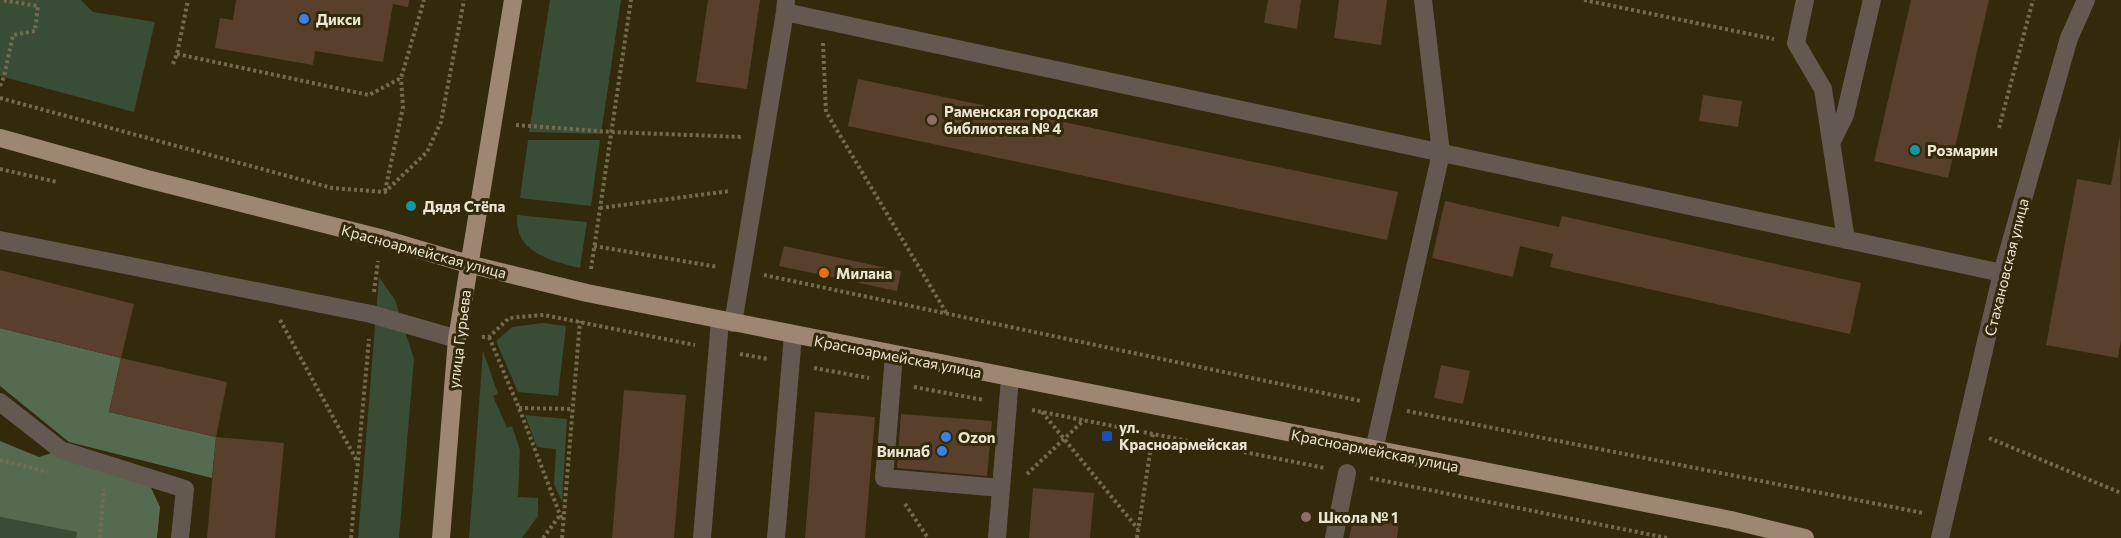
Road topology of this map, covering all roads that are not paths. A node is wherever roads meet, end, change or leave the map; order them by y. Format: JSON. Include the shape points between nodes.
{"nodes":[{"id":1,"x":513,"y":0,"type":"edge"},
{"id":2,"x":1423,"y":0,"type":"edge"},
{"id":3,"x":1805,"y":0,"type":"edge"},
{"id":4,"x":1872,"y":0,"type":"edge"},
{"id":5,"x":2086,"y":0,"type":"edge"},
{"id":6,"x":785,"y":6,"type":"edge"},
{"id":7,"x":0,"y":138,"type":"edge"},
{"id":8,"x":1832,"y":141,"type":"junction"},
{"id":9,"x":1441,"y":153,"type":"junction"},
{"id":10,"x":0,"y":240,"type":"edge"},
{"id":11,"x":1846,"y":240,"type":"junction"},
{"id":12,"x":468,"y":264,"type":"junction"},
{"id":13,"x":2002,"y":273,"type":"junction"},
{"id":14,"x":726,"y":321,"type":"junction"},
{"id":15,"x":793,"y":335,"type":"junction"},
{"id":16,"x":457,"y":339,"type":"junction"},
{"id":17,"x":894,"y":355,"type":"junction"},
{"id":18,"x":1010,"y":378,"type":"junction"},
{"id":19,"x":0,"y":402,"type":"edge"},
{"id":20,"x":1374,"y":450,"type":"junction"},
{"id":21,"x":1347,"y":473,"type":"road end"},
{"id":22,"x":1000,"y":493,"type":"junction"},
{"id":23,"x":180,"y":538,"type":"edge"},
{"id":24,"x":441,"y":538,"type":"edge"},
{"id":25,"x":702,"y":538,"type":"edge"},
{"id":26,"x":776,"y":538,"type":"edge"},
{"id":27,"x":997,"y":538,"type":"edge"},
{"id":28,"x":1334,"y":538,"type":"edge"},
{"id":29,"x":1805,"y":538,"type":"edge"},
{"id":30,"x":1940,"y":538,"type":"edge"}],
"edges":[{"from":1,"to":12,"type":"main road","name":"улица Гурьева"},
{"from":2,"to":9,"type":"street"},
{"from":3,"to":8,"type":"street","via":[[1796,44],[1823,89]]},
{"from":4,"to":8,"type":"street","via":[[1845,115]]},
{"from":5,"to":13,"type":"street","name":"Стахановская улица","via":[[2069,38]]},
{"from":6,"to":9,"type":"street","via":[[822,20]]},
{"from":6,"to":14,"type":"street","via":[[742,271]]},
{"from":7,"to":12,"type":"main road","name":"Красноармейская улица"},
{"from":8,"to":11,"type":"street"},
{"from":9,"to":11,"type":"street"},
{"from":9,"to":20,"type":"street"},
{"from":10,"to":16,"type":"street","via":[[371,314]]},
{"from":11,"to":13,"type":"street"},
{"from":12,"to":14,"type":"main road","name":"Красноармейская улица"},
{"from":12,"to":16,"type":"main road","name":"улица Гурьева"},
{"from":13,"to":30,"type":"street","name":"Стахановская улица"},
{"from":14,"to":15,"type":"main road","name":"Красноармейская улица"},
{"from":14,"to":25,"type":"street","via":[[717,349]]},
{"from":15,"to":17,"type":"main road","name":"Красноармейская улица"},
{"from":15,"to":26,"type":"street"},
{"from":16,"to":24,"type":"main road","name":"улица Гурьева"},
{"from":17,"to":18,"type":"main road","name":"Красноармейская улица"},
{"from":17,"to":22,"type":"street","via":[[884,478],[958,479]]},
{"from":18,"to":20,"type":"main road","name":"Красноармейская улица"},
{"from":18,"to":22,"type":"street"},
{"from":19,"to":23,"type":"street","via":[[61,450],[185,489]]},
{"from":20,"to":29,"type":"main road","name":"Красноармейская улица"},
{"from":21,"to":28,"type":"street"},
{"from":22,"to":27,"type":"street"}]}
